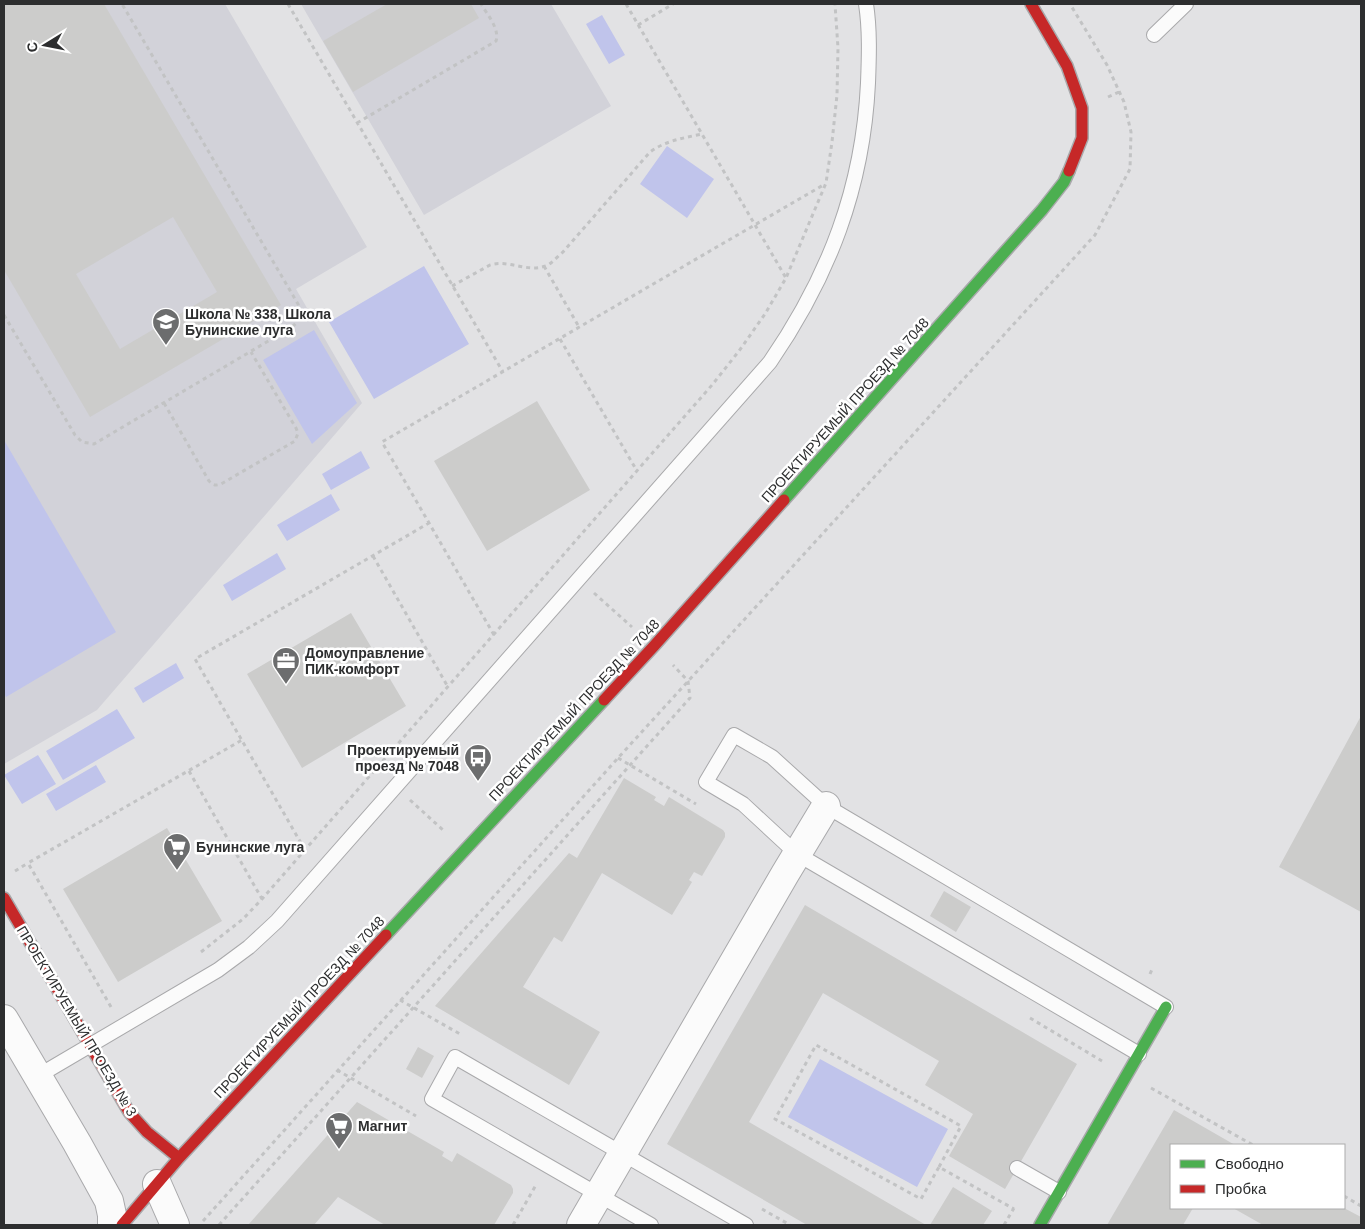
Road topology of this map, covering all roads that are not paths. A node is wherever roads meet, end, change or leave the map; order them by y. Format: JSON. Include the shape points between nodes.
{"nodes":[{"id":1,"x":866,"y":4,"type":"edge"},
{"id":2,"x":1031,"y":4,"type":"edge"},
{"id":3,"x":1186,"y":4,"type":"edge"},
{"id":4,"x":1154,"y":35,"type":"dead end"},
{"id":5,"x":826,"y":806,"type":"junction"},
{"id":6,"x":797,"y":854,"type":"junction"},
{"id":7,"x":4,"y":898,"type":"edge"},
{"id":8,"x":1166,"y":1007,"type":"joint"},
{"id":9,"x":4,"y":1019,"type":"edge"},
{"id":10,"x":90,"y":1046,"type":"junction"},
{"id":11,"x":1139,"y":1054,"type":"junction"},
{"id":12,"x":38,"y":1076,"type":"junction"},
{"id":13,"x":623,"y":1154,"type":"junction"},
{"id":14,"x":179,"y":1158,"type":"junction"},
{"id":15,"x":1017,"y":1168,"type":"dead end"},
{"id":16,"x":157,"y":1184,"type":"junction"},
{"id":17,"x":1059,"y":1192,"type":"junction"},
{"id":18,"x":599,"y":1195,"type":"junction"},
{"id":19,"x":112,"y":1225,"type":"edge"},
{"id":20,"x":122,"y":1225,"type":"edge"},
{"id":21,"x":175,"y":1225,"type":"edge"},
{"id":22,"x":582,"y":1225,"type":"edge"},
{"id":23,"x":651,"y":1225,"type":"edge"},
{"id":24,"x":746,"y":1225,"type":"edge"},
{"id":25,"x":1040,"y":1225,"type":"edge"}],
"edges":[{"from":1,"to":10,"type":"lane","via":[[869,56],[867,110],[849,203],[811,296],[770,362],[276,921],[218,970]]},
{"from":2,"to":14,"type":"main road","name":"ПРОЕКТИРУЕМЫЙ ПРОЕЗД № 7048","via":[[1067,66],[1082,108],[1082,138],[1064,182],[654,646]]},
{"from":3,"to":4,"type":"lane"},
{"from":5,"to":6,"type":"street"},
{"from":5,"to":6,"type":"lane","via":[[772,757],[734,735],[706,782],[743,804]]},
{"from":5,"to":8,"type":"lane"},
{"from":6,"to":11,"type":"lane"},
{"from":6,"to":13,"type":"street"},
{"from":7,"to":10,"type":"main road","name":"ПРОЕКТИРУЕМЫЙ ПРОЕЗД № 3"},
{"from":8,"to":11,"type":"main road"},
{"from":9,"to":12,"type":"street"},
{"from":10,"to":12,"type":"lane"},
{"from":10,"to":14,"type":"main road","name":"ПРОЕКТИРУЕМЫЙ ПРОЕЗД № 3","via":[[129,1112]]},
{"from":11,"to":17,"type":"main road"},
{"from":12,"to":19,"type":"street","via":[[109,1201]]},
{"from":13,"to":18,"type":"street"},
{"from":13,"to":18,"type":"lane","via":[[455,1058],[432,1099]]},
{"from":13,"to":24,"type":"lane"},
{"from":14,"to":16,"type":"main road","name":"ПРОЕКТИРУЕМЫЙ ПРОЕЗД № 7048"},
{"from":15,"to":17,"type":"lane"},
{"from":16,"to":20,"type":"main road","name":"ПРОЕКТИРУЕМЫЙ ПРОЕЗД № 7048"},
{"from":16,"to":21,"type":"street"},
{"from":17,"to":25,"type":"main road"},
{"from":18,"to":22,"type":"street"},
{"from":18,"to":23,"type":"lane"}]}
